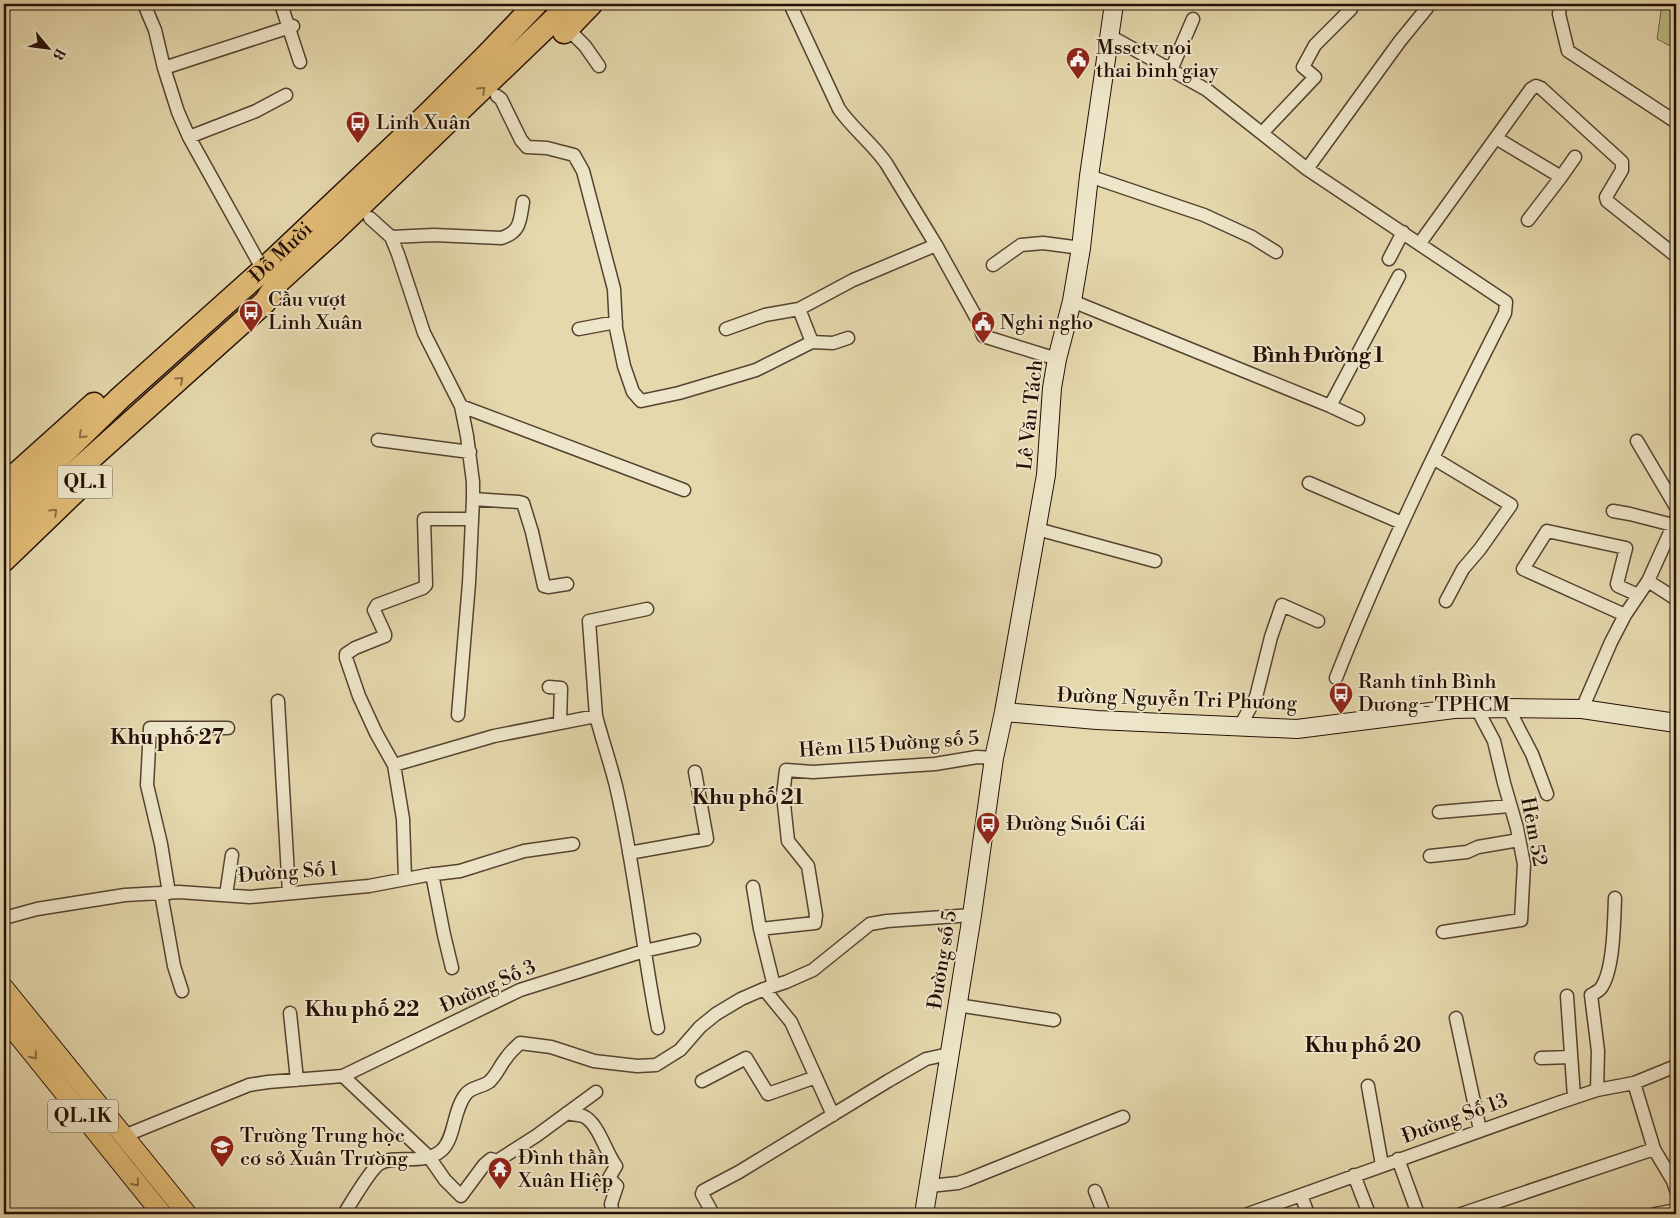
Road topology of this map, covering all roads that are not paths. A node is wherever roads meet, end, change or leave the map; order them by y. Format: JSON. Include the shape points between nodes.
{"nodes":[{"id":1,"x":144,"y":4,"type":"edge"},
{"id":2,"x":280,"y":4,"type":"edge"},
{"id":3,"x":518,"y":4,"type":"edge"},
{"id":4,"x":536,"y":4,"type":"edge"},
{"id":5,"x":570,"y":4,"type":"edge"},
{"id":6,"x":591,"y":4,"type":"edge"},
{"id":7,"x":790,"y":4,"type":"edge"},
{"id":8,"x":1114,"y":4,"type":"edge"},
{"id":9,"x":1560,"y":4,"type":"edge"},
{"id":10,"x":1427,"y":8,"type":"dead end"},
{"id":11,"x":1351,"y":9,"type":"dead end"},
{"id":12,"x":1193,"y":19,"type":"dead end"},
{"id":13,"x":291,"y":27,"type":"junction"},
{"id":14,"x":567,"y":28,"type":"junction"},
{"id":15,"x":1110,"y":36,"type":"junction"},
{"id":16,"x":300,"y":62,"type":"dead end"},
{"id":17,"x":599,"y":66,"type":"dead end"},
{"id":18,"x":164,"y":68,"type":"junction"},
{"id":19,"x":1171,"y":70,"type":"junction"},
{"id":20,"x":286,"y":95,"type":"dead end"},
{"id":21,"x":497,"y":96,"type":"junction"},
{"id":22,"x":1676,"y":122,"type":"edge"},
{"id":23,"x":1262,"y":133,"type":"junction"},
{"id":24,"x":189,"y":137,"type":"junction"},
{"id":25,"x":1496,"y":138,"type":"junction"},
{"id":26,"x":1575,"y":157,"type":"dead end"},
{"id":27,"x":1307,"y":169,"type":"junction"},
{"id":28,"x":1089,"y":176,"type":"junction"},
{"id":29,"x":1561,"y":177,"type":"junction"},
{"id":30,"x":523,"y":202,"type":"dead end"},
{"id":31,"x":370,"y":218,"type":"junction"},
{"id":32,"x":1528,"y":220,"type":"dead end"},
{"id":33,"x":1403,"y":232,"type":"junction"},
{"id":34,"x":391,"y":236,"type":"junction"},
{"id":35,"x":1420,"y":243,"type":"junction"},
{"id":36,"x":936,"y":245,"type":"junction"},
{"id":37,"x":1081,"y":248,"type":"junction"},
{"id":38,"x":1276,"y":252,"type":"dead end"},
{"id":39,"x":1676,"y":256,"type":"edge"},
{"id":40,"x":1389,"y":259,"type":"dead end"},
{"id":41,"x":260,"y":264,"type":"junction"},
{"id":42,"x":994,"y":265,"type":"dead end"},
{"id":43,"x":1399,"y":276,"type":"dead end"},
{"id":44,"x":1072,"y":301,"type":"junction"},
{"id":45,"x":266,"y":302,"type":"junction"},
{"id":46,"x":799,"y":309,"type":"junction"},
{"id":47,"x":616,"y":322,"type":"junction"},
{"id":48,"x":182,"y":325,"type":"junction"},
{"id":49,"x":579,"y":329,"type":"dead end"},
{"id":50,"x":726,"y":329,"type":"dead end"},
{"id":51,"x":848,"y":338,"type":"dead end"},
{"id":52,"x":812,"y":342,"type":"junction"},
{"id":53,"x":171,"y":351,"type":"junction"},
{"id":54,"x":1057,"y":359,"type":"junction"},
{"id":55,"x":107,"y":402,"type":"junction"},
{"id":56,"x":461,"y":406,"type":"junction"},
{"id":57,"x":1330,"y":406,"type":"junction"},
{"id":58,"x":143,"y":412,"type":"junction"},
{"id":59,"x":1358,"y":420,"type":"dead end"},
{"id":60,"x":378,"y":440,"type":"dead end"},
{"id":61,"x":1637,"y":441,"type":"dead end"},
{"id":62,"x":470,"y":452,"type":"junction"},
{"id":63,"x":1433,"y":458,"type":"junction"},
{"id":64,"x":1309,"y":483,"type":"dead end"},
{"id":65,"x":684,"y":490,"type":"dead end"},
{"id":66,"x":12,"y":493,"type":"edge"},
{"id":67,"x":473,"y":499,"type":"junction"},
{"id":68,"x":1676,"y":507,"type":"edge"},
{"id":69,"x":1612,"y":511,"type":"dead end"},
{"id":70,"x":471,"y":519,"type":"junction"},
{"id":71,"x":1675,"y":522,"type":"edge"},
{"id":72,"x":1402,"y":523,"type":"junction"},
{"id":73,"x":1037,"y":529,"type":"junction"},
{"id":74,"x":9,"y":547,"type":"edge"},
{"id":75,"x":1155,"y":561,"type":"dead end"},
{"id":76,"x":4,"y":576,"type":"edge"},
{"id":77,"x":1648,"y":581,"type":"junction"},
{"id":78,"x":567,"y":584,"type":"dead end"},
{"id":79,"x":1638,"y":595,"type":"junction"},
{"id":80,"x":1676,"y":599,"type":"edge"},
{"id":81,"x":1446,"y":601,"type":"dead end"},
{"id":82,"x":647,"y":609,"type":"dead end"},
{"id":83,"x":1625,"y":615,"type":"junction"},
{"id":84,"x":1318,"y":621,"type":"dead end"},
{"id":85,"x":1336,"y":678,"type":"dead end"},
{"id":86,"x":549,"y":687,"type":"dead end"},
{"id":87,"x":278,"y":701,"type":"dead end"},
{"id":88,"x":1508,"y":708,"type":"junction"},
{"id":89,"x":1477,"y":709,"type":"junction"},
{"id":90,"x":1582,"y":709,"type":"junction"},
{"id":91,"x":1004,"y":712,"type":"junction"},
{"id":92,"x":458,"y":715,"type":"dead end"},
{"id":93,"x":596,"y":716,"type":"junction"},
{"id":94,"x":560,"y":723,"type":"junction"},
{"id":95,"x":1676,"y":723,"type":"edge"},
{"id":96,"x":228,"y":728,"type":"dead end"},
{"id":97,"x":1239,"y":728,"type":"junction"},
{"id":98,"x":994,"y":758,"type":"junction"},
{"id":99,"x":394,"y":765,"type":"junction"},
{"id":100,"x":695,"y":772,"type":"dead end"},
{"id":101,"x":1547,"y":794,"type":"dead end"},
{"id":102,"x":1510,"y":806,"type":"junction"},
{"id":103,"x":1439,"y":812,"type":"dead end"},
{"id":104,"x":1519,"y":840,"type":"junction"},
{"id":105,"x":573,"y":844,"type":"dead end"},
{"id":106,"x":629,"y":853,"type":"junction"},
{"id":107,"x":232,"y":855,"type":"dead end"},
{"id":108,"x":1430,"y":856,"type":"dead end"},
{"id":109,"x":432,"y":874,"type":"junction"},
{"id":110,"x":405,"y":879,"type":"junction"},
{"id":111,"x":754,"y":886,"type":"dead end"},
{"id":112,"x":165,"y":893,"type":"junction"},
{"id":113,"x":289,"y":893,"type":"junction"},
{"id":114,"x":226,"y":895,"type":"junction"},
{"id":115,"x":1615,"y":898,"type":"dead end"},
{"id":116,"x":972,"y":915,"type":"junction"},
{"id":117,"x":4,"y":918,"type":"edge"},
{"id":118,"x":760,"y":929,"type":"junction"},
{"id":119,"x":1443,"y":932,"type":"dead end"},
{"id":120,"x":694,"y":940,"type":"dead end"},
{"id":121,"x":644,"y":951,"type":"junction"},
{"id":122,"x":452,"y":968,"type":"dead end"},
{"id":123,"x":4,"y":988,"type":"edge"},
{"id":124,"x":769,"y":988,"type":"junction"},
{"id":125,"x":182,"y":990,"type":"dead end"},
{"id":126,"x":1567,"y":996,"type":"dead end"},
{"id":127,"x":957,"y":1005,"type":"junction"},
{"id":128,"x":290,"y":1013,"type":"dead end"},
{"id":129,"x":1456,"y":1018,"type":"dead end"},
{"id":130,"x":1054,"y":1020,"type":"dead end"},
{"id":131,"x":5,"y":1022,"type":"edge"},
{"id":132,"x":658,"y":1028,"type":"dead end"},
{"id":133,"x":949,"y":1054,"type":"junction"},
{"id":134,"x":1571,"y":1057,"type":"junction"},
{"id":135,"x":1541,"y":1058,"type":"dead end"},
{"id":136,"x":1676,"y":1066,"type":"edge"},
{"id":137,"x":344,"y":1076,"type":"junction"},
{"id":138,"x":816,"y":1077,"type":"junction"},
{"id":139,"x":297,"y":1080,"type":"junction"},
{"id":140,"x":702,"y":1081,"type":"dead end"},
{"id":141,"x":1634,"y":1083,"type":"junction"},
{"id":142,"x":1368,"y":1086,"type":"dead end"},
{"id":143,"x":1597,"y":1090,"type":"junction"},
{"id":144,"x":596,"y":1092,"type":"dead end"},
{"id":145,"x":1574,"y":1097,"type":"junction"},
{"id":146,"x":567,"y":1113,"type":"junction"},
{"id":147,"x":832,"y":1115,"type":"junction"},
{"id":148,"x":1123,"y":1116,"type":"dead end"},
{"id":149,"x":1480,"y":1130,"type":"junction"},
{"id":150,"x":124,"y":1136,"type":"junction"},
{"id":151,"x":1654,"y":1149,"type":"junction"},
{"id":152,"x":430,"y":1157,"type":"junction"},
{"id":153,"x":1398,"y":1159,"type":"junction"},
{"id":154,"x":1382,"y":1165,"type":"junction"},
{"id":155,"x":1354,"y":1175,"type":"junction"},
{"id":156,"x":1675,"y":1184,"type":"edge"},
{"id":157,"x":929,"y":1186,"type":"junction"},
{"id":158,"x":1095,"y":1191,"type":"dead end"},
{"id":159,"x":1301,"y":1195,"type":"junction"},
{"id":160,"x":1676,"y":1210,"type":"edge"},
{"id":161,"x":1254,"y":1213,"type":"edge"},
{"id":162,"x":162,"y":1214,"type":"edge"},
{"id":163,"x":187,"y":1214,"type":"edge"},
{"id":164,"x":344,"y":1214,"type":"edge"},
{"id":165,"x":613,"y":1214,"type":"edge"},
{"id":166,"x":713,"y":1214,"type":"edge"},
{"id":167,"x":924,"y":1214,"type":"edge"},
{"id":168,"x":1104,"y":1214,"type":"edge"},
{"id":169,"x":1308,"y":1214,"type":"edge"},
{"id":170,"x":1369,"y":1214,"type":"edge"},
{"id":171,"x":1418,"y":1214,"type":"edge"},
{"id":172,"x":1461,"y":1214,"type":"edge"},
{"id":173,"x":1656,"y":1214,"type":"edge"}],
"edges":[{"from":1,"to":18,"type":"street","via":[[155,30]]},
{"from":2,"to":13,"type":"street"},
{"from":3,"to":41,"type":"highway","name":"Đỗ Mười","number":"QL.1"},
{"from":4,"to":41,"type":"highway","name":"Đỗ Mười","number":"QL.1","via":[[428,114]]},
{"from":45,"to":5,"type":"highway","name":"Đỗ Mười","number":"QL.1","one_way":true,"via":[[278,282]]},
{"from":6,"to":14,"type":"highway","name":"Đỗ Mười","number":"QL.1"},
{"from":7,"to":36,"type":"street","via":[[839,110],[882,157]]},
{"from":8,"to":15,"type":"main road","name":"Lê Văn Tách"},
{"from":9,"to":22,"type":"street","via":[[1559,14],[1568,51]]},
{"from":10,"to":27,"type":"street"},
{"from":11,"to":23,"type":"street","via":[[1315,45],[1303,67],[1315,77]]},
{"from":12,"to":19,"type":"street"},
{"from":13,"to":16,"type":"street"},
{"from":13,"to":18,"type":"street"},
{"from":14,"to":17,"type":"street"},
{"from":14,"to":21,"type":"highway","name":"Đỗ Mười","number":"QL.1"},
{"from":15,"to":19,"type":"street"},
{"from":15,"to":28,"type":"main road","name":"Lê Văn Tách"},
{"from":18,"to":24,"type":"street"},
{"from":19,"to":23,"type":"street","via":[[1207,90]]},
{"from":20,"to":24,"type":"street","via":[[256,111]]},
{"from":21,"to":31,"type":"highway","name":"Đỗ Mười","number":"QL.1"},
{"from":21,"to":47,"type":"street","via":[[528,147],[574,155],[583,171],[614,289]]},
{"from":23,"to":27,"type":"street"},
{"from":24,"to":41,"type":"street"},
{"from":25,"to":29,"type":"street"},
{"from":25,"to":35,"type":"street"},
{"from":25,"to":39,"type":"street","via":[[1531,89],[1541,88],[1622,162],[1622,170],[1608,191],[1607,202]]},
{"from":26,"to":29,"type":"street"},
{"from":27,"to":33,"type":"street"},
{"from":28,"to":37,"type":"main road","name":"Lê Văn Tách"},
{"from":28,"to":38,"type":"street","via":[[1204,214]]},
{"from":29,"to":32,"type":"street"},
{"from":30,"to":34,"type":"street","via":[[517,229],[501,238]]},
{"from":31,"to":34,"type":"street"},
{"from":31,"to":45,"type":"highway","name":"Đỗ Mười","number":"QL.1","via":[[284,293]]},
{"from":33,"to":35,"type":"street"},
{"from":33,"to":40,"type":"street"},
{"from":34,"to":56,"type":"street","via":[[424,333]]},
{"from":35,"to":63,"type":"street","via":[[1506,302],[1505,313]]},
{"from":36,"to":46,"type":"street","via":[[853,280]]},
{"from":36,"to":54,"type":"street","via":[[977,319],[982,336]]},
{"from":37,"to":42,"type":"street","via":[[1044,243],[1021,245]]},
{"from":37,"to":44,"type":"main road","name":"Lê Văn Tách"},
{"from":41,"to":48,"type":"highway","name":"Đỗ Mười","number":"QL.1"},
{"from":41,"to":53,"type":"highway","name":"Đỗ Mười","number":"QL.1"},
{"from":43,"to":57,"type":"street"},
{"from":44,"to":54,"type":"main road","name":"Lê Văn Tách"},
{"from":44,"to":57,"type":"street"},
{"from":58,"to":45,"type":"highway","name":"Đỗ Mười","number":"QL.1","one_way":true},
{"from":46,"to":50,"type":"street"},
{"from":46,"to":52,"type":"street"},
{"from":47,"to":49,"type":"street"},
{"from":47,"to":52,"type":"street","via":[[624,366],[633,392],[641,401],[756,370]]},
{"from":48,"to":53,"type":"highway","number":"QL.1"},
{"from":48,"to":55,"type":"highway","name":"Đỗ Mười","number":"QL.1"},
{"from":51,"to":52,"type":"street","via":[[833,343]]},
{"from":53,"to":55,"type":"highway","name":"Đỗ Mười","number":"QL.1"},
{"from":54,"to":73,"type":"main road","name":"Lê Văn Tách","via":[[1046,475]]},
{"from":55,"to":66,"type":"highway","name":"Đỗ Mười","number":"QL.1","one_way":true},
{"from":56,"to":62,"type":"street"},
{"from":56,"to":65,"type":"street"},
{"from":57,"to":59,"type":"street"},
{"from":58,"to":66,"type":"highway","name":"Đỗ Mười","number":"QL.1"},
{"from":74,"to":58,"type":"highway","name":"Đỗ Mười","number":"QL.1","one_way":true,"via":[[125,443]]},
{"from":60,"to":62,"type":"street"},
{"from":61,"to":68,"type":"street"},
{"from":62,"to":67,"type":"street"},
{"from":63,"to":72,"type":"street"},
{"from":63,"to":81,"type":"street","via":[[1511,505],[1463,570]]},
{"from":64,"to":72,"type":"street"},
{"from":66,"to":74,"type":"highway","number":"QL.1"},
{"from":67,"to":70,"type":"street"},
{"from":67,"to":78,"type":"street","via":[[523,503],[544,586]]},
{"from":69,"to":71,"type":"street"},
{"from":70,"to":92,"type":"street"},
{"from":70,"to":99,"type":"street","via":[[424,519],[426,585],[377,605],[374,610],[385,636],[346,654],[376,733]]},
{"from":71,"to":77,"type":"street"},
{"from":72,"to":85,"type":"street"},
{"from":73,"to":75,"type":"street"},
{"from":73,"to":91,"type":"main road","name":"Lê Văn Tách"},
{"from":74,"to":76,"type":"highway"},
{"from":77,"to":79,"type":"street"},
{"from":77,"to":80,"type":"street"},
{"from":79,"to":83,"type":"street"},
{"from":79,"to":83,"type":"street","via":[[1617,584],[1628,544],[1547,531],[1523,569]]},
{"from":82,"to":93,"type":"street","via":[[589,621]]},
{"from":83,"to":90,"type":"street"},
{"from":84,"to":97,"type":"street","via":[[1282,605],[1256,697]]},
{"from":86,"to":94,"type":"street","via":[[561,688]]},
{"from":87,"to":113,"type":"street"},
{"from":88,"to":89,"type":"main road","name":"Đường Nguyễn Tri Phương"},
{"from":88,"to":90,"type":"main road","name":"Đường Nguyễn Tri Phương"},
{"from":88,"to":101,"type":"street","via":[[1532,754]]},
{"from":89,"to":97,"type":"main road","name":"Đường Nguyễn Tri Phương","via":[[1454,709],[1297,729]]},
{"from":89,"to":102,"type":"street","name":"Hẻm 52","via":[[1494,741]]},
{"from":90,"to":95,"type":"main road","name":"Đường Nguyễn Tri Phương"},
{"from":91,"to":97,"type":"main road","name":"Đường Nguyễn Tri Phương"},
{"from":91,"to":98,"type":"main road","name":"Đường số 5"},
{"from":93,"to":94,"type":"street"},
{"from":93,"to":106,"type":"street","via":[[616,786]]},
{"from":94,"to":99,"type":"street","via":[[494,736]]},
{"from":96,"to":112,"type":"street","via":[[150,728],[147,785],[161,844]]},
{"from":98,"to":116,"type":"main road","name":"Đường số 5"},
{"from":98,"to":118,"type":"street","name":"Hẻm 115 Đường số 5","via":[[813,772],[786,770],[783,795],[788,841],[808,866],[815,922]]},
{"from":99,"to":110,"type":"street","via":[[403,819]]},
{"from":100,"to":106,"type":"street","via":[[707,839]]},
{"from":102,"to":103,"type":"street"},
{"from":102,"to":104,"type":"street","name":"Hẻm 52"},
{"from":104,"to":108,"type":"street","via":[[1467,852]]},
{"from":104,"to":119,"type":"street","name":"Hẻm 52","via":[[1524,864],[1522,920]]},
{"from":105,"to":109,"type":"street","name":"Đường Số 1","via":[[524,851],[460,871]]},
{"from":106,"to":121,"type":"street"},
{"from":107,"to":114,"type":"street"},
{"from":109,"to":110,"type":"street","name":"Đường Số 1"},
{"from":109,"to":122,"type":"street"},
{"from":110,"to":113,"type":"street","name":"Đường Số 1","via":[[369,886]]},
{"from":111,"to":118,"type":"street"},
{"from":112,"to":114,"type":"street","name":"Đường Số 1"},
{"from":112,"to":117,"type":"street","name":"Đường Số 1","via":[[125,895],[37,909]]},
{"from":112,"to":125,"type":"street","via":[[174,966]]},
{"from":113,"to":114,"type":"street","name":"Đường Số 1","via":[[250,897]]},
{"from":115,"to":143,"type":"street","via":[[1612,948],[1606,974],[1600,989],[1591,995],[1598,1051]]},
{"from":116,"to":124,"type":"street","via":[[870,924],[813,970]]},
{"from":116,"to":127,"type":"main road","name":"Đường số 5"},
{"from":118,"to":124,"type":"street"},
{"from":120,"to":121,"type":"street","name":"Đường Số 3"},
{"from":121,"to":132,"type":"street"},
{"from":121,"to":137,"type":"street","name":"Đường Số 3","via":[[520,990]]},
{"from":123,"to":150,"type":"main road","number":"QL.1K"},
{"from":124,"to":138,"type":"street","via":[[791,1022]]},
{"from":124,"to":152,"type":"street","via":[[716,1014],[680,1050],[656,1065],[594,1061],[551,1047],[520,1043],[487,1083],[466,1094],[447,1143]]},
{"from":126,"to":134,"type":"street"},
{"from":127,"to":130,"type":"street"},
{"from":127,"to":133,"type":"main road","name":"Đường số 5"},
{"from":128,"to":139,"type":"street"},
{"from":129,"to":149,"type":"street"},
{"from":131,"to":162,"type":"main road","number":"QL.1K","one_way":true},
{"from":133,"to":147,"type":"street","via":[[926,1059]]},
{"from":133,"to":157,"type":"main road","name":"Đường số 5"},
{"from":134,"to":135,"type":"street"},
{"from":134,"to":145,"type":"street"},
{"from":136,"to":141,"type":"street","name":"Đường Số 13"},
{"from":137,"to":139,"type":"street","name":"Đường Số 3"},
{"from":137,"to":152,"type":"street"},
{"from":138,"to":140,"type":"street","via":[[768,1094],[746,1058]]},
{"from":138,"to":147,"type":"street"},
{"from":139,"to":150,"type":"street","name":"Đường Số 3","via":[[240,1088]]},
{"from":141,"to":143,"type":"street","name":"Đường Số 13"},
{"from":141,"to":151,"type":"street"},
{"from":142,"to":154,"type":"street"},
{"from":143,"to":145,"type":"street","name":"Đường Số 13"},
{"from":144,"to":146,"type":"street"},
{"from":145,"to":149,"type":"street","name":"Đường Số 13"},
{"from":146,"to":152,"type":"street","via":[[497,1161],[491,1159],[461,1196]]},
{"from":146,"to":165,"type":"street","via":[[584,1116],[592,1123],[616,1166],[609,1178],[617,1186],[611,1204]]},
{"from":147,"to":166,"type":"street","via":[[703,1191]]},
{"from":148,"to":157,"type":"street","via":[[967,1180]]},
{"from":149,"to":153,"type":"street","name":"Đường Số 13"},
{"from":150,"to":163,"type":"main road","number":"QL.1K"},
{"from":151,"to":156,"type":"street"},
{"from":151,"to":172,"type":"street"},
{"from":152,"to":164,"type":"street","via":[[388,1160],[378,1164]]},
{"from":153,"to":154,"type":"street","name":"Đường Số 13"},
{"from":153,"to":171,"type":"street"},
{"from":154,"to":155,"type":"street","name":"Đường Số 13"},
{"from":155,"to":159,"type":"street","name":"Đường Số 13"},
{"from":155,"to":170,"type":"street"},
{"from":157,"to":167,"type":"main road","name":"Đường số 5"},
{"from":158,"to":168,"type":"street"},
{"from":159,"to":161,"type":"street","name":"Đường Số 13"},
{"from":159,"to":169,"type":"street"},
{"from":160,"to":173,"type":"street"}]}
